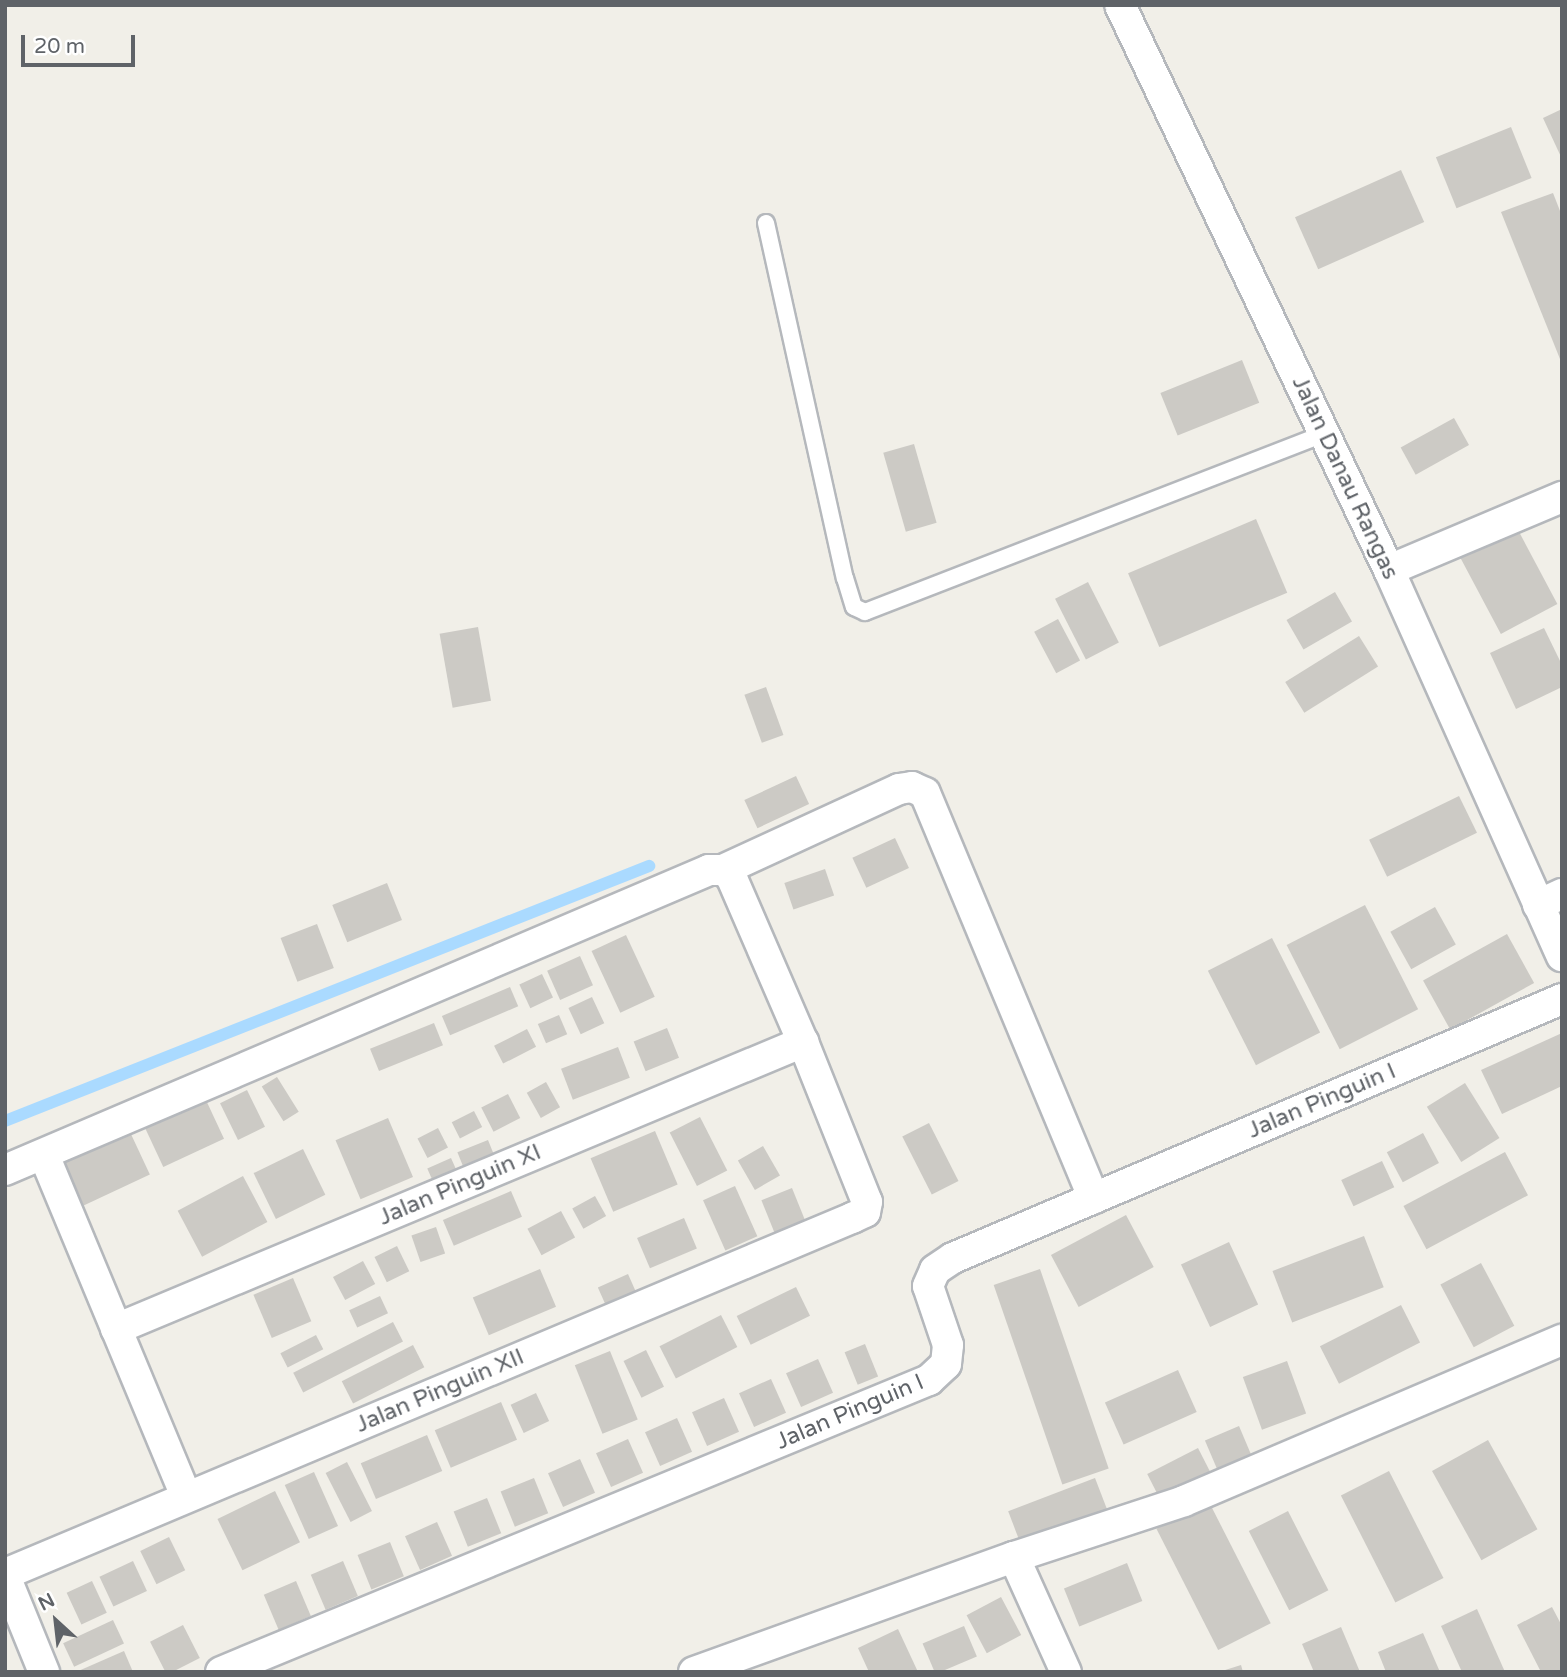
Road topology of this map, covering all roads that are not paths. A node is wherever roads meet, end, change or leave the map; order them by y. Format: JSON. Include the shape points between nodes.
{"nodes":[{"id":1,"x":1120,"y":5,"type":"edge"},
{"id":2,"x":766,"y":223,"type":"dead end"},
{"id":3,"x":1325,"y":434,"type":"junction"},
{"id":4,"x":1562,"y":497,"type":"edge"},
{"id":5,"x":1389,"y":570,"type":"junction"},
{"id":6,"x":723,"y":870,"type":"junction"},
{"id":7,"x":1550,"y":899,"type":"edge"},
{"id":8,"x":1562,"y":956,"type":"edge"},
{"id":9,"x":1562,"y":999,"type":"edge"},
{"id":10,"x":803,"y":1042,"type":"junction"},
{"id":11,"x":44,"y":1154,"type":"junction"},
{"id":12,"x":5,"y":1170,"type":"edge"},
{"id":13,"x":1094,"y":1198,"type":"junction"},
{"id":14,"x":116,"y":1329,"type":"junction"},
{"id":15,"x":1562,"y":1340,"type":"edge"},
{"id":16,"x":187,"y":1496,"type":"junction"},
{"id":17,"x":1014,"y":1557,"type":"junction"},
{"id":18,"x":5,"y":1575,"type":"edge"},
{"id":19,"x":258,"y":1665,"type":"edge"},
{"id":20,"x":44,"y":1672,"type":"edge"},
{"id":21,"x":220,"y":1672,"type":"edge"},
{"id":22,"x":694,"y":1672,"type":"edge"},
{"id":23,"x":1066,"y":1672,"type":"edge"}],
"edges":[{"from":1,"to":3,"type":"street","name":"Jalan Danau Rangas"},
{"from":2,"to":3,"type":"lane","via":[[845,578],[854,607],[865,612]]},
{"from":3,"to":5,"type":"street","name":"Jalan Danau Rangas"},
{"from":4,"to":5,"type":"street"},
{"from":5,"to":7,"type":"street","name":"Jalan Danau Rangas"},
{"from":6,"to":10,"type":"street","via":[[731,876]]},
{"from":6,"to":11,"type":"street","via":[[709,870]]},
{"from":6,"to":13,"type":"street","via":[[899,789],[912,787],[925,793]]},
{"from":7,"to":8,"type":"street","name":"Jalan Danau Rangas"},
{"from":9,"to":13,"type":"street","name":"Jalan Pinguin I"},
{"from":10,"to":14,"type":"street","name":"Jalan Pinguin XI"},
{"from":10,"to":16,"type":"street","name":"Jalan Pinguin XII","via":[[867,1202],[865,1212]]},
{"from":11,"to":12,"type":"street"},
{"from":11,"to":14,"type":"street"},
{"from":13,"to":19,"type":"street","name":"Jalan Pinguin I","via":[[934,1270],[928,1286],[948,1345],[946,1364],[929,1380]]},
{"from":14,"to":16,"type":"street"},
{"from":15,"to":17,"type":"street","via":[[1184,1502]]},
{"from":16,"to":18,"type":"street","name":"Jalan Pinguin XII"},
{"from":17,"to":22,"type":"street"},
{"from":17,"to":23,"type":"street"},
{"from":18,"to":20,"type":"street"},
{"from":19,"to":21,"type":"street","name":"Jalan Pinguin I"}]}
